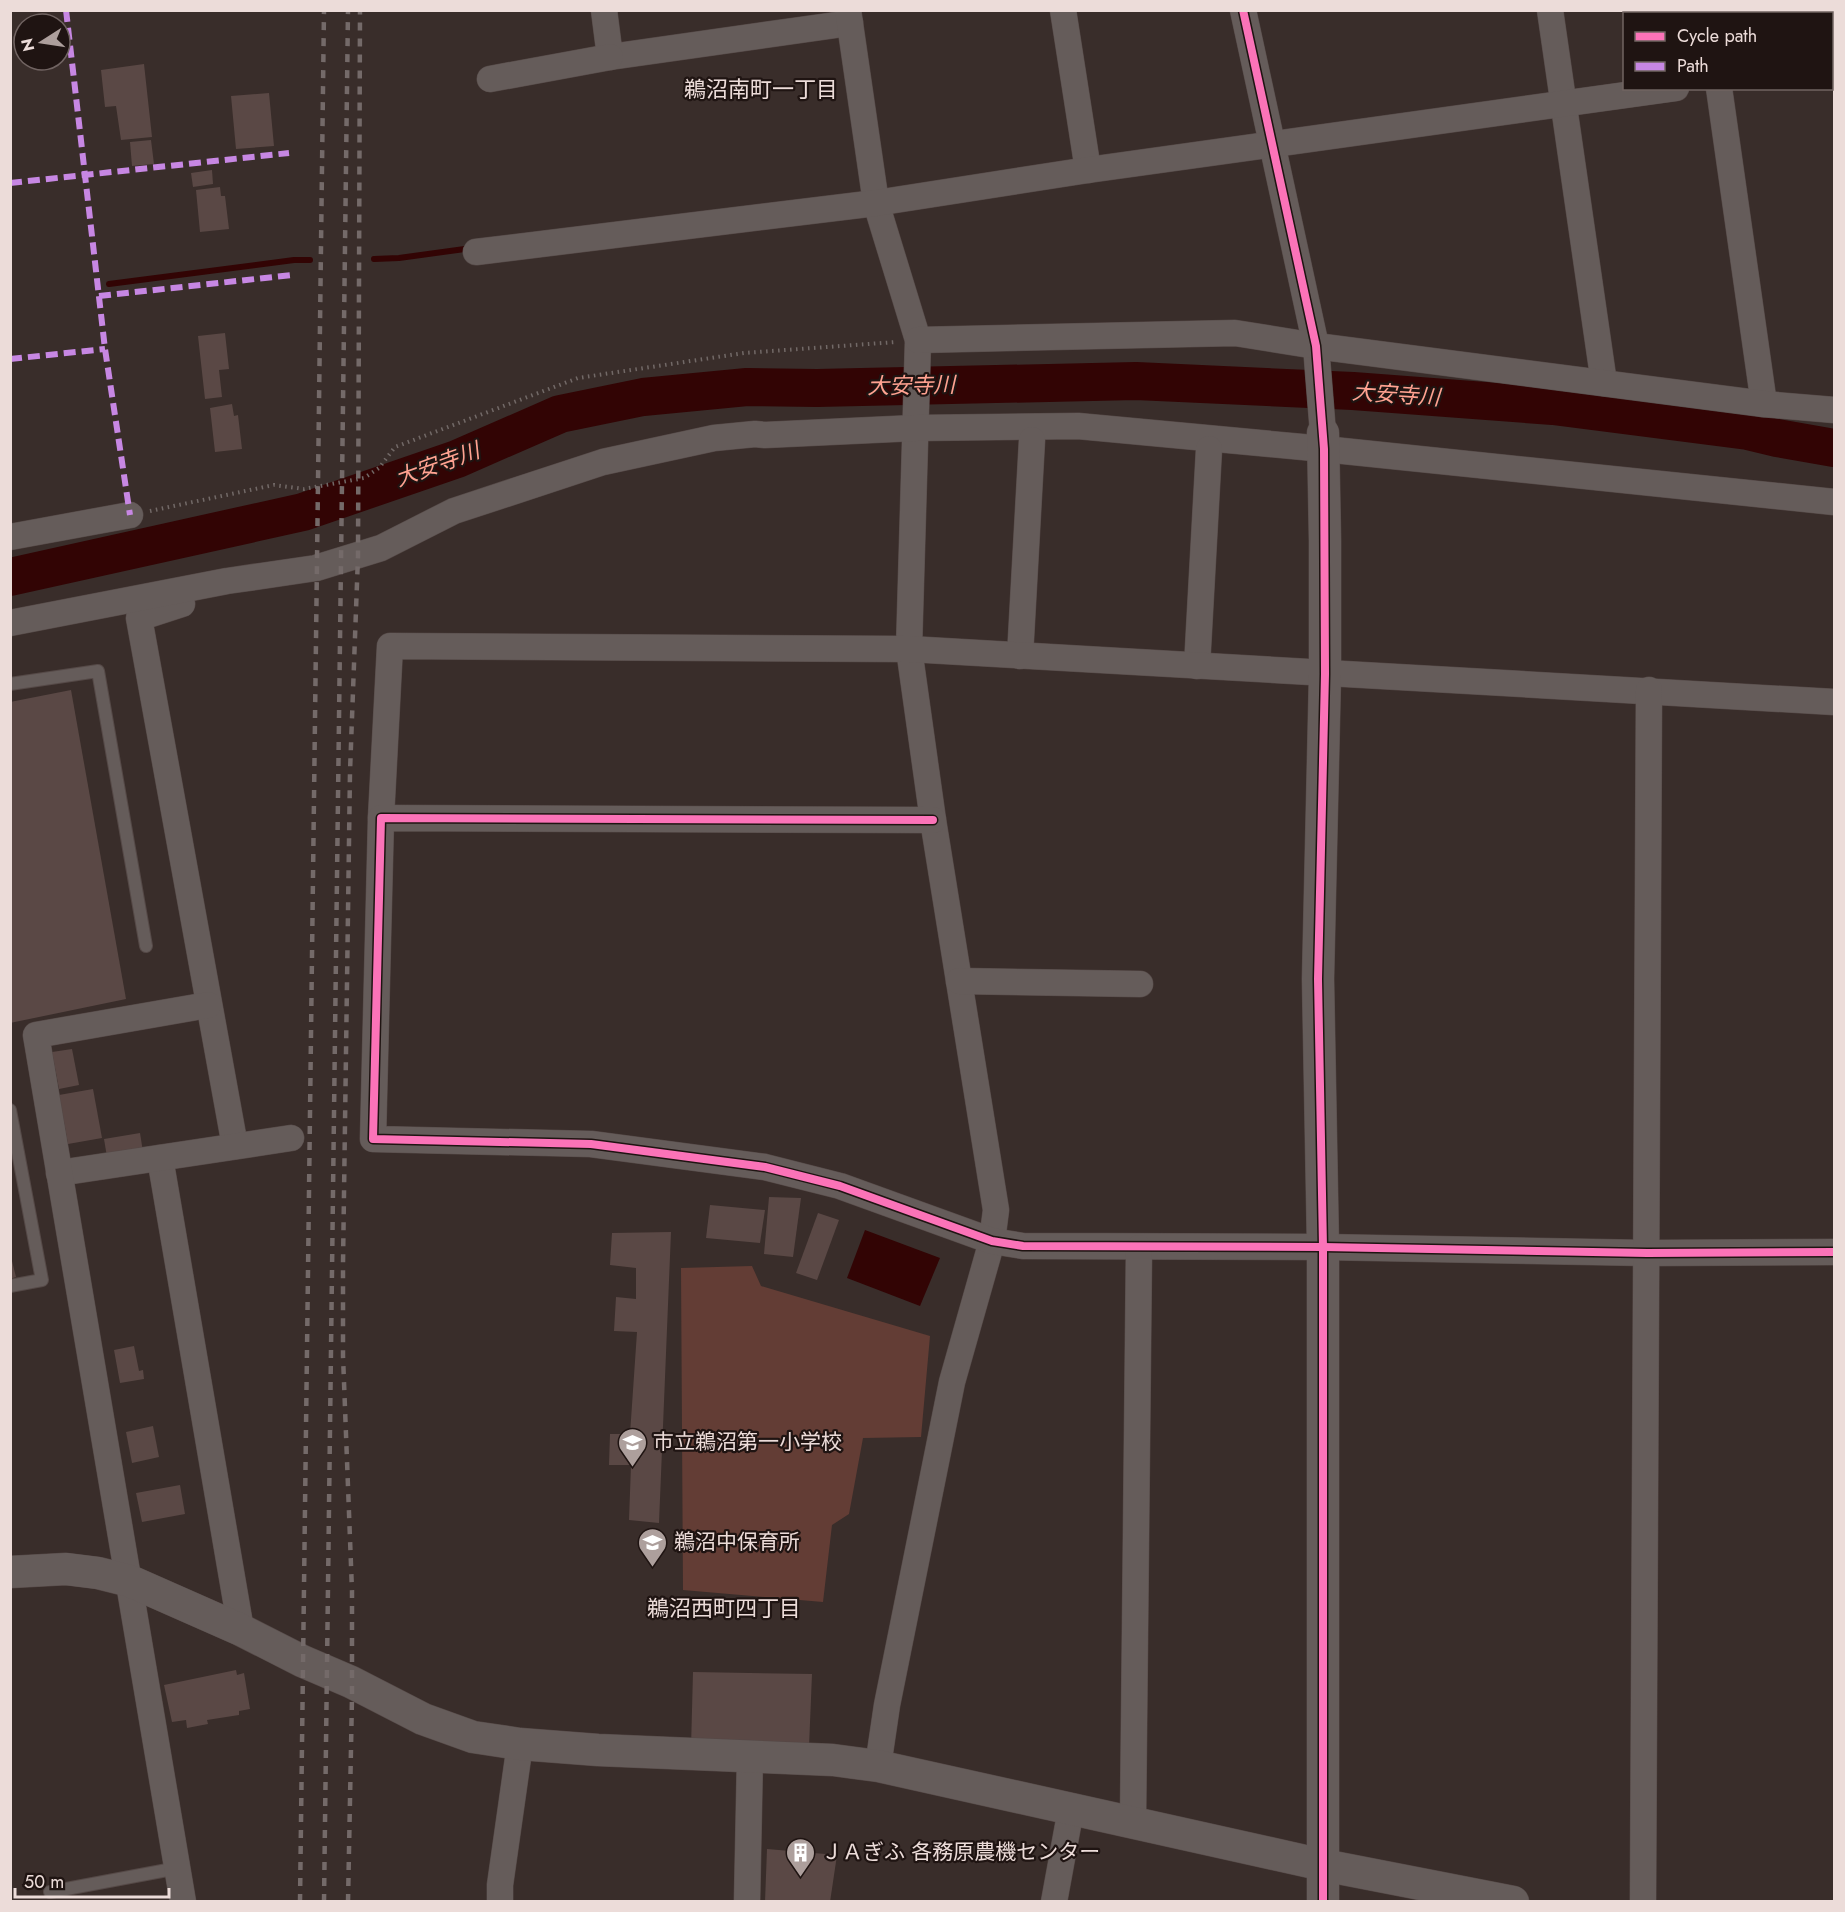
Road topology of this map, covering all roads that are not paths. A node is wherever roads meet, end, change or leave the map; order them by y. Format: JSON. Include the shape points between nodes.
{"nodes":[{"id":1,"x":604,"y":10,"type":"edge"},
{"id":2,"x":1063,"y":10,"type":"edge"},
{"id":3,"x":1243,"y":10,"type":"edge"},
{"id":4,"x":1550,"y":10,"type":"edge"},
{"id":5,"x":849,"y":17,"type":"edge"},
{"id":6,"x":610,"y":57,"type":"junction"},
{"id":7,"x":490,"y":79,"type":"dead end"},
{"id":8,"x":1663,"y":90,"type":"edge"},
{"id":9,"x":1719,"y":90,"type":"edge"},
{"id":10,"x":1564,"y":105,"type":"junction"},
{"id":11,"x":1273,"y":146,"type":"junction"},
{"id":12,"x":1088,"y":170,"type":"junction"},
{"id":13,"x":876,"y":203,"type":"junction"},
{"id":14,"x":476,"y":252,"type":"dead end"},
{"id":15,"x":918,"y":341,"type":"junction"},
{"id":16,"x":1316,"y":352,"type":"junction"},
{"id":17,"x":1604,"y":383,"type":"junction"},
{"id":18,"x":1764,"y":404,"type":"junction"},
{"id":19,"x":1834,"y":410,"type":"edge"},
{"id":20,"x":915,"y":427,"type":"junction"},
{"id":21,"x":1032,"y":440,"type":"dead end"},
{"id":22,"x":1323,"y":441,"type":"junction"},
{"id":23,"x":1209,"y":449,"type":"dead end"},
{"id":24,"x":1834,"y":502,"type":"edge"},
{"id":25,"x":130,"y":515,"type":"road end"},
{"id":26,"x":10,"y":537,"type":"edge"},
{"id":27,"x":227,"y":581,"type":"junction"},
{"id":28,"x":10,"y":622,"type":"edge"},
{"id":29,"x":909,"y":649,"type":"junction"},
{"id":30,"x":1020,"y":656,"type":"junction"},
{"id":31,"x":1197,"y":666,"type":"junction"},
{"id":32,"x":1325,"y":674,"type":"junction"},
{"id":33,"x":10,"y":684,"type":"edge"},
{"id":34,"x":1650,"y":690,"type":"junction"},
{"id":35,"x":1834,"y":702,"type":"edge"},
{"id":36,"x":381,"y":818,"type":"junction"},
{"id":37,"x":933,"y":820,"type":"junction"},
{"id":38,"x":146,"y":946,"type":"dead end"},
{"id":39,"x":959,"y":981,"type":"junction"},
{"id":40,"x":1140,"y":984,"type":"dead end"},
{"id":41,"x":208,"y":1005,"type":"junction"},
{"id":42,"x":10,"y":1110,"type":"edge"},
{"id":43,"x":291,"y":1138,"type":"dead end"},
{"id":44,"x":235,"y":1146,"type":"junction"},
{"id":45,"x":160,"y":1158,"type":"junction"},
{"id":46,"x":59,"y":1173,"type":"junction"},
{"id":47,"x":992,"y":1241,"type":"junction"},
{"id":48,"x":1323,"y":1247,"type":"junction"},
{"id":49,"x":1139,"y":1248,"type":"junction"},
{"id":50,"x":1834,"y":1252,"type":"edge"},
{"id":51,"x":1647,"y":1253,"type":"junction"},
{"id":52,"x":10,"y":1286,"type":"edge"},
{"id":53,"x":10,"y":1572,"type":"edge"},
{"id":54,"x":130,"y":1581,"type":"junction"},
{"id":55,"x":241,"y":1630,"type":"junction"},
{"id":56,"x":520,"y":1744,"type":"junction"},
{"id":57,"x":750,"y":1756,"type":"junction"},
{"id":58,"x":878,"y":1766,"type":"junction"},
{"id":59,"x":1071,"y":1809,"type":"junction"},
{"id":60,"x":1133,"y":1822,"type":"junction"},
{"id":61,"x":1323,"y":1865,"type":"junction"},
{"id":62,"x":178,"y":1868,"type":"junction"},
{"id":63,"x":50,"y":1892,"type":"dead end"},
{"id":64,"x":183,"y":1902,"type":"edge"},
{"id":65,"x":500,"y":1902,"type":"edge"},
{"id":66,"x":747,"y":1902,"type":"edge"},
{"id":67,"x":1054,"y":1902,"type":"edge"},
{"id":68,"x":1323,"y":1902,"type":"edge"},
{"id":69,"x":1513,"y":1902,"type":"edge"},
{"id":70,"x":1643,"y":1902,"type":"edge"}],
"edges":[{"from":1,"to":6,"type":"street"},
{"from":2,"to":12,"type":"street"},
{"from":3,"to":11,"type":"street"},
{"from":4,"to":10,"type":"street"},
{"from":5,"to":6,"type":"street"},
{"from":5,"to":13,"type":"street"},
{"from":6,"to":7,"type":"street"},
{"from":8,"to":10,"type":"street"},
{"from":9,"to":18,"type":"street"},
{"from":10,"to":11,"type":"street"},
{"from":10,"to":17,"type":"street"},
{"from":11,"to":12,"type":"street"},
{"from":11,"to":16,"type":"street"},
{"from":12,"to":13,"type":"street"},
{"from":13,"to":14,"type":"street"},
{"from":13,"to":15,"type":"street"},
{"from":15,"to":16,"type":"street","via":[[1235,333]]},
{"from":15,"to":20,"type":"street"},
{"from":16,"to":17,"type":"street"},
{"from":16,"to":22,"type":"street"},
{"from":17,"to":18,"type":"street"},
{"from":18,"to":19,"type":"street"},
{"from":20,"to":22,"type":"street","via":[[1078,426]]},
{"from":20,"to":27,"type":"street","via":[[714,438],[603,462],[454,511],[358,556],[316,568]]},
{"from":20,"to":29,"type":"street"},
{"from":21,"to":30,"type":"street"},
{"from":22,"to":24,"type":"street"},
{"from":22,"to":32,"type":"street"},
{"from":23,"to":31,"type":"street"},
{"from":25,"to":26,"type":"street"},
{"from":27,"to":28,"type":"street"},
{"from":27,"to":41,"type":"street","via":[[210,595],[139,618]]},
{"from":29,"to":30,"type":"street"},
{"from":29,"to":36,"type":"street","via":[[390,646]]},
{"from":29,"to":37,"type":"street"},
{"from":30,"to":31,"type":"street"},
{"from":31,"to":32,"type":"street"},
{"from":32,"to":34,"type":"street"},
{"from":32,"to":48,"type":"street","via":[[1318,979]]},
{"from":33,"to":38,"type":"lane","via":[[98,672]]},
{"from":34,"to":35,"type":"street"},
{"from":34,"to":51,"type":"street"},
{"from":36,"to":37,"type":"street"},
{"from":36,"to":47,"type":"street","via":[[373,1139],[591,1144],[765,1167],[840,1186]]},
{"from":37,"to":39,"type":"street"},
{"from":39,"to":40,"type":"street"},
{"from":39,"to":47,"type":"street","via":[[996,1210]]},
{"from":41,"to":44,"type":"street"},
{"from":41,"to":46,"type":"street","via":[[36,1035]]},
{"from":42,"to":52,"type":"lane","via":[[42,1280]]},
{"from":43,"to":44,"type":"street"},
{"from":44,"to":45,"type":"street"},
{"from":45,"to":46,"type":"street"},
{"from":45,"to":55,"type":"street"},
{"from":46,"to":54,"type":"street"},
{"from":47,"to":49,"type":"street","via":[[1023,1246]]},
{"from":47,"to":58,"type":"street","via":[[952,1382]]},
{"from":48,"to":49,"type":"street"},
{"from":48,"to":51,"type":"street"},
{"from":48,"to":61,"type":"street"},
{"from":49,"to":60,"type":"street"},
{"from":50,"to":51,"type":"street"},
{"from":51,"to":70,"type":"street"},
{"from":53,"to":54,"type":"street","via":[[66,1569]]},
{"from":54,"to":55,"type":"street"},
{"from":54,"to":62,"type":"street"},
{"from":55,"to":56,"type":"street","via":[[423,1719],[473,1737]]},
{"from":56,"to":57,"type":"street"},
{"from":56,"to":65,"type":"street"},
{"from":57,"to":58,"type":"street"},
{"from":57,"to":66,"type":"street"},
{"from":58,"to":59,"type":"street"},
{"from":59,"to":60,"type":"street"},
{"from":59,"to":67,"type":"street"},
{"from":60,"to":61,"type":"street"},
{"from":61,"to":68,"type":"street"},
{"from":61,"to":69,"type":"street"},
{"from":62,"to":63,"type":"lane"},
{"from":62,"to":64,"type":"street"}]}
